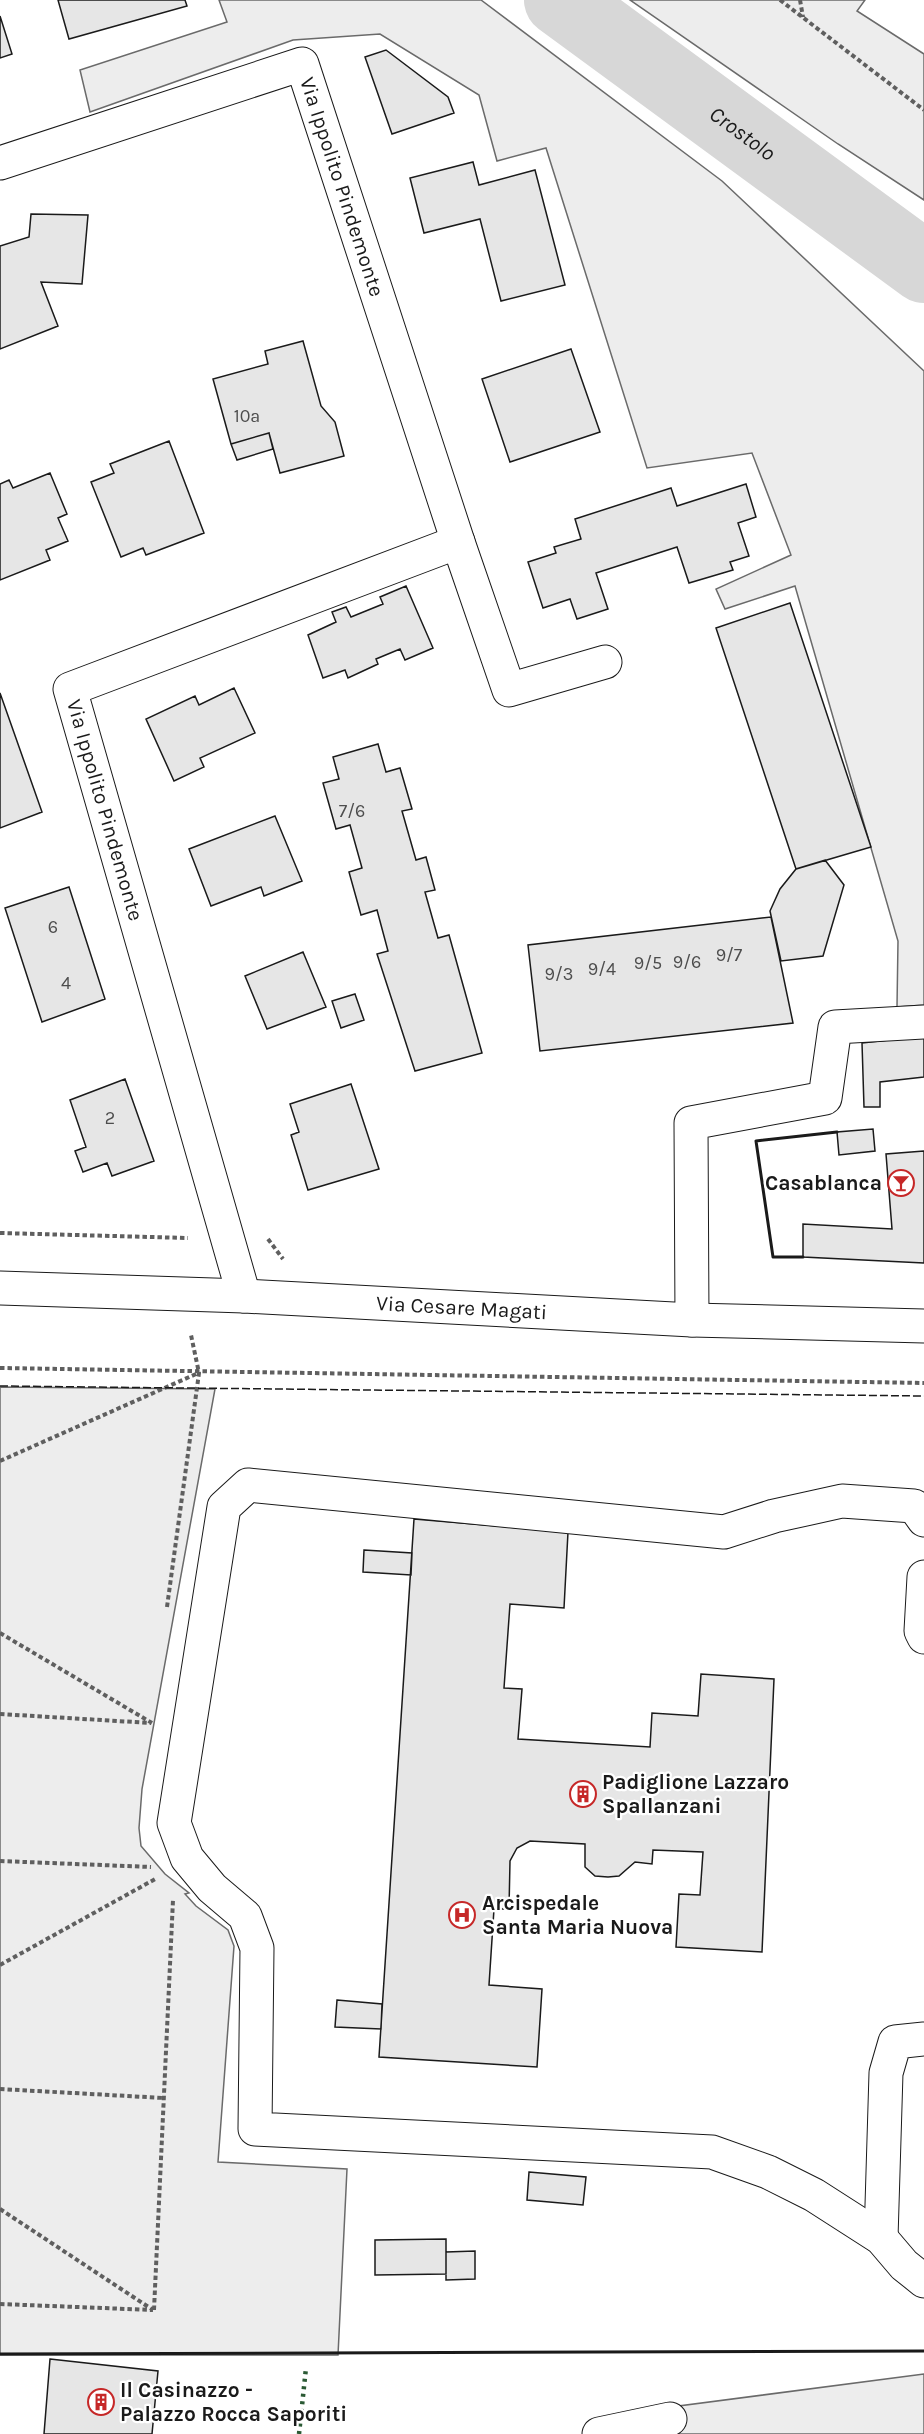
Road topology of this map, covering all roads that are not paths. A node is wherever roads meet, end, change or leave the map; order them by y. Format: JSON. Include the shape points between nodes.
{"nodes":[{"id":1,"x":0,"y":163,"type":"edge"},
{"id":2,"x":458,"y":542,"type":"junction"},
{"id":3,"x":605,"y":662,"type":"dead end"},
{"id":4,"x":924,"y":1022,"type":"edge"},
{"id":5,"x":0,"y":1288,"type":"edge"},
{"id":6,"x":244,"y":1296,"type":"junction"},
{"id":7,"x":692,"y":1320,"type":"junction"},
{"id":8,"x":924,"y":1326,"type":"edge"},
{"id":9,"x":924,"y":1520,"type":"edge"},
{"id":10,"x":924,"y":1577,"type":"edge"},
{"id":11,"x":924,"y":1637,"type":"edge"},
{"id":12,"x":924,"y":2039,"type":"edge"},
{"id":13,"x":881,"y":2238,"type":"junction"},
{"id":14,"x":924,"y":2281,"type":"edge"},
{"id":15,"x":670,"y":2419,"type":"dead end"},
{"id":16,"x":599,"y":2434,"type":"edge"}],
"edges":[{"from":1,"to":2,"type":"street","name":"Via Ippolito Pindemonte","via":[[302,64]]},
{"from":2,"to":3,"type":"street","name":"Via Ippolito Pindemonte","via":[[508,690]]},
{"from":2,"to":6,"type":"street","name":"Via Ippolito Pindemonte","via":[[70,689]]},
{"from":4,"to":7,"type":"street","via":[[835,1027],[825,1098],[691,1123]]},
{"from":5,"to":6,"type":"street","name":"Via Cesare Magati"},
{"from":6,"to":7,"type":"street","name":"Via Cesare Magati"},
{"from":7,"to":8,"type":"street","name":"Via Cesare Magati"},
{"from":9,"to":13,"type":"street","via":[[914,1506],[843,1501],[724,1532],[248,1485],[224,1507],[174,1823],[187,1858],[245,1916],[257,1948],[255,2129],[712,2152],[768,2172]]},
{"from":10,"to":11,"type":"street"},
{"from":12,"to":13,"type":"street","via":[[896,2042],[886,2073]]},
{"from":13,"to":14,"type":"street"},
{"from":15,"to":16,"type":"street"}]}
